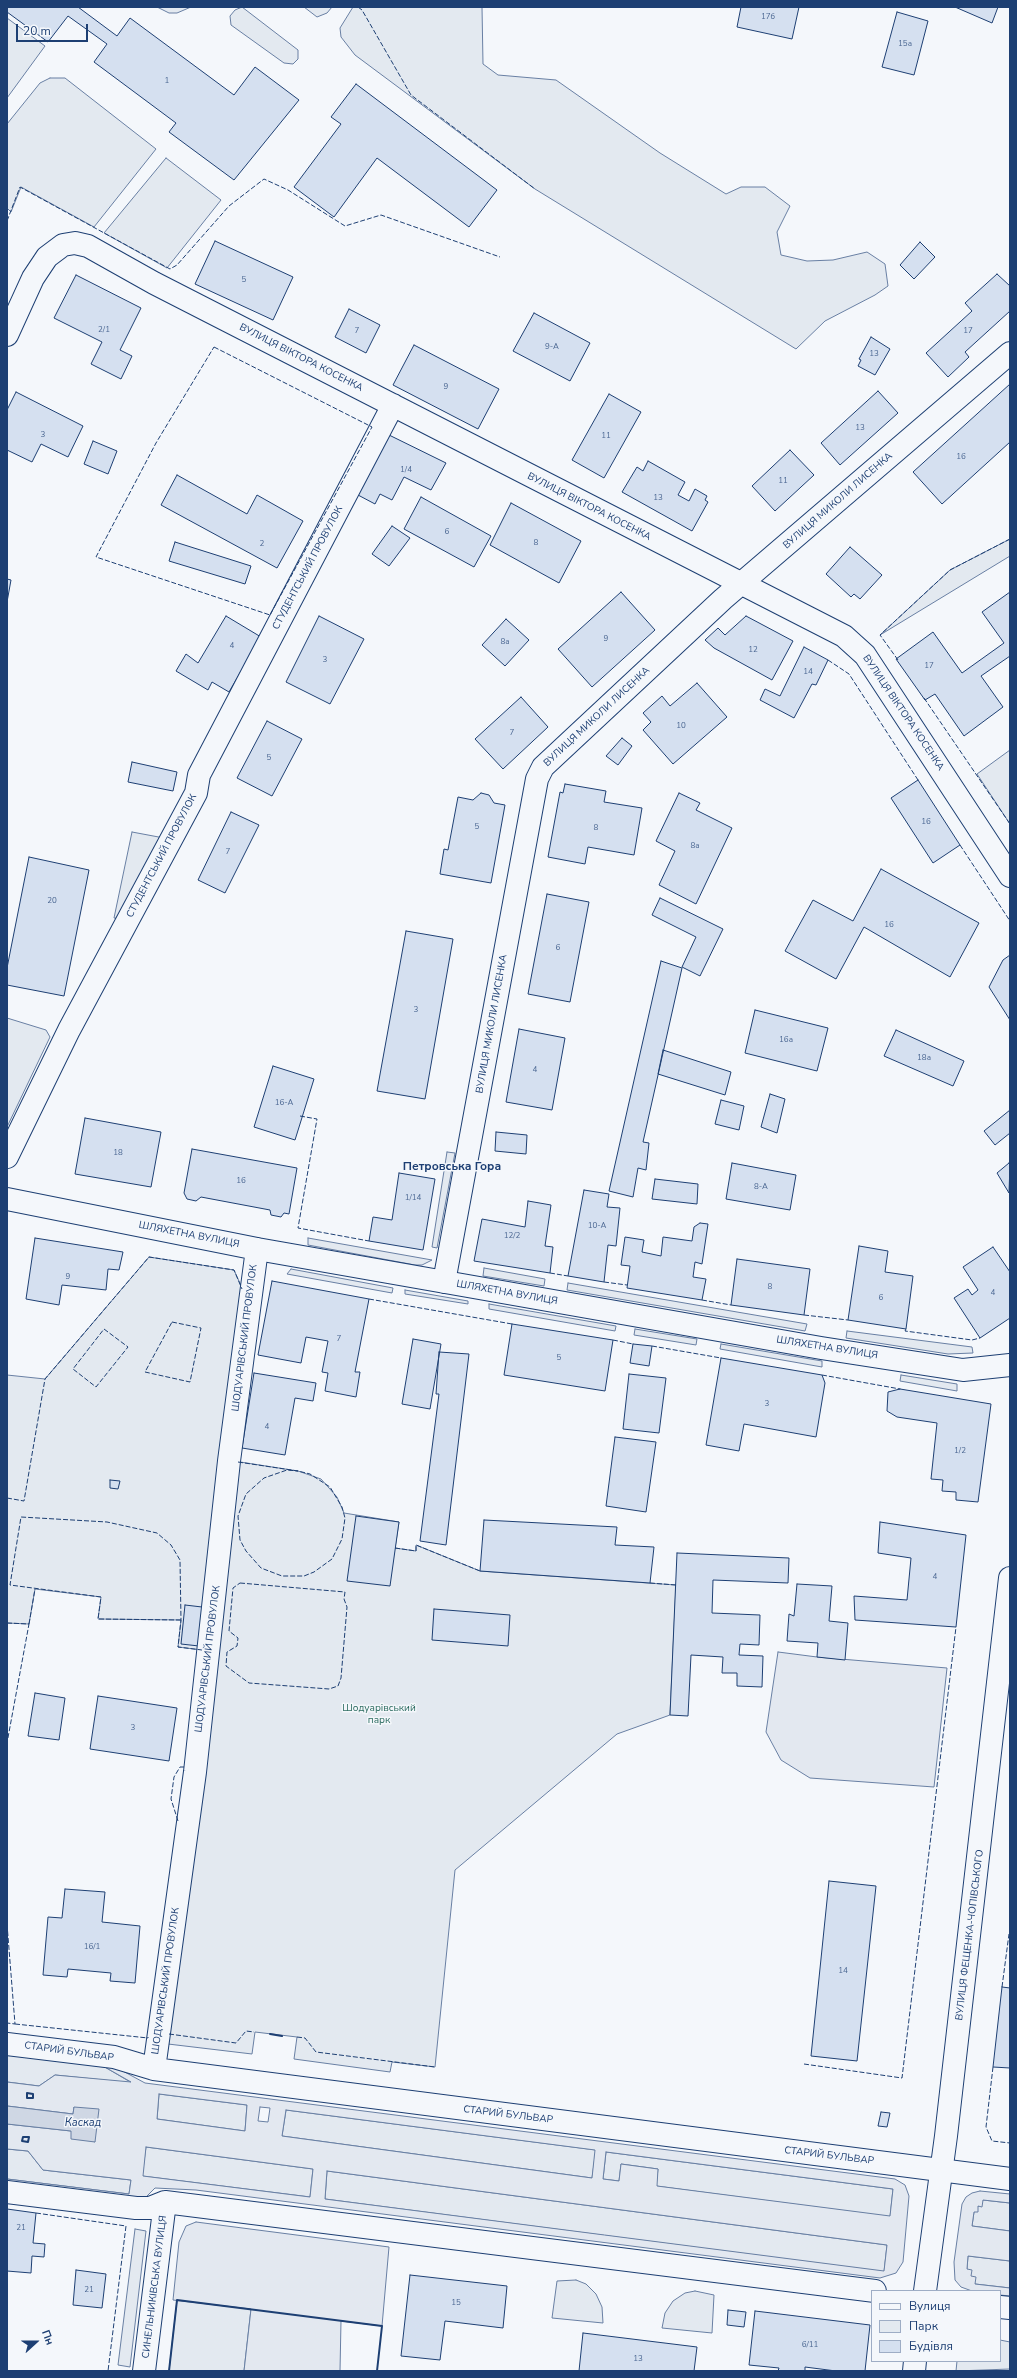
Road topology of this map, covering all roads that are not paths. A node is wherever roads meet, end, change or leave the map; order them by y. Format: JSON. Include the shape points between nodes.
{"nodes":[{"id":1,"x":7,"y":335,"type":"edge"},
{"id":2,"x":1010,"y":353,"type":"edge"},
{"id":3,"x":393,"y":405,"type":"junction"},
{"id":4,"x":740,"y":584,"type":"junction"},
{"id":5,"x":1010,"y":876,"type":"edge"},
{"id":6,"x":7,"y":1157,"type":"edge"},
{"id":7,"x":7,"y":1199,"type":"edge"},
{"id":8,"x":258,"y":1249,"type":"junction"},
{"id":9,"x":444,"y":1282,"type":"junction"},
{"id":10,"x":1010,"y":1365,"type":"edge"},
{"id":11,"x":1010,"y":1578,"type":"edge"},
{"id":12,"x":7,"y":2044,"type":"edge"},
{"id":13,"x":154,"y":2069,"type":"junction"},
{"id":14,"x":942,"y":2171,"type":"junction"},
{"id":15,"x":1010,"y":2179,"type":"edge"},
{"id":16,"x":7,"y":2192,"type":"edge"},
{"id":17,"x":165,"y":2202,"type":"junction"},
{"id":18,"x":871,"y":2290,"type":"edge"},
{"id":19,"x":925,"y":2290,"type":"edge"},
{"id":20,"x":144,"y":2371,"type":"edge"}],
"edges":[{"from":1,"to":3,"type":"street","name":"ВУЛИЦЯ ВІКТОРА КОСЕНКА","via":[[33,278],[47,257],[59,247],[75,242],[88,246],[154,284]]},
{"from":2,"to":4,"type":"street","name":"ВУЛИЦЯ МИКОЛИ ЛИСЕНКА"},
{"from":3,"to":4,"type":"street","name":"ВУЛИЦЯ ВІКТОРА КОСЕНКА"},
{"from":3,"to":6,"type":"street","name":"СТУДЕНТСЬКИЙ ПРОВУЛОК","via":[[199,775],[196,793],[69,1030]]},
{"from":4,"to":5,"type":"street","name":"ВУЛИЦЯ ВІКТОРА КОСЕНКА","via":[[844,636],[861,650]]},
{"from":4,"to":9,"type":"street","name":"ВУЛИЦЯ МИКОЛИ ЛИСЕНКА","via":[[551,758],[537,779]]},
{"from":7,"to":8,"type":"street","name":"ШЛЯХЕТНА ВУЛИЦЯ"},
{"from":8,"to":9,"type":"street","name":"ШЛЯХЕТНА ВУЛИЦЯ"},
{"from":8,"to":13,"type":"street","name":"ШОДУАРІВСЬКИЙ ПРОВУЛОК","via":[[229,1461],[195,1772]]},
{"from":9,"to":10,"type":"street","name":"ШЛЯХЕТНА ВУЛИЦЯ","via":[[963,1370]]},
{"from":11,"to":14,"type":"street","name":"ВУЛИЦЯ ФЕЩЕНКА-ЧОПІВСЬКОГО"},
{"from":12,"to":13,"type":"street","name":"СТАРИЙ БУЛЬВАР","via":[[114,2058]]},
{"from":13,"to":14,"type":"street","name":"СТАРИЙ БУЛЬВАР"},
{"from":14,"to":15,"type":"street","name":"СТАРИЙ БУЛЬВАР"},
{"from":14,"to":19,"type":"street","name":"ВУЛИЦЯ ФЕЩЕНКА-ЧОПІВСЬКОГО"},
{"from":16,"to":17,"type":"street","via":[[136,2208],[150,2208]]},
{"from":17,"to":18,"type":"street"},
{"from":17,"to":20,"type":"street","name":"СИНЕЛЬНИКІВСЬКА ВУЛИЦЯ"}]}
